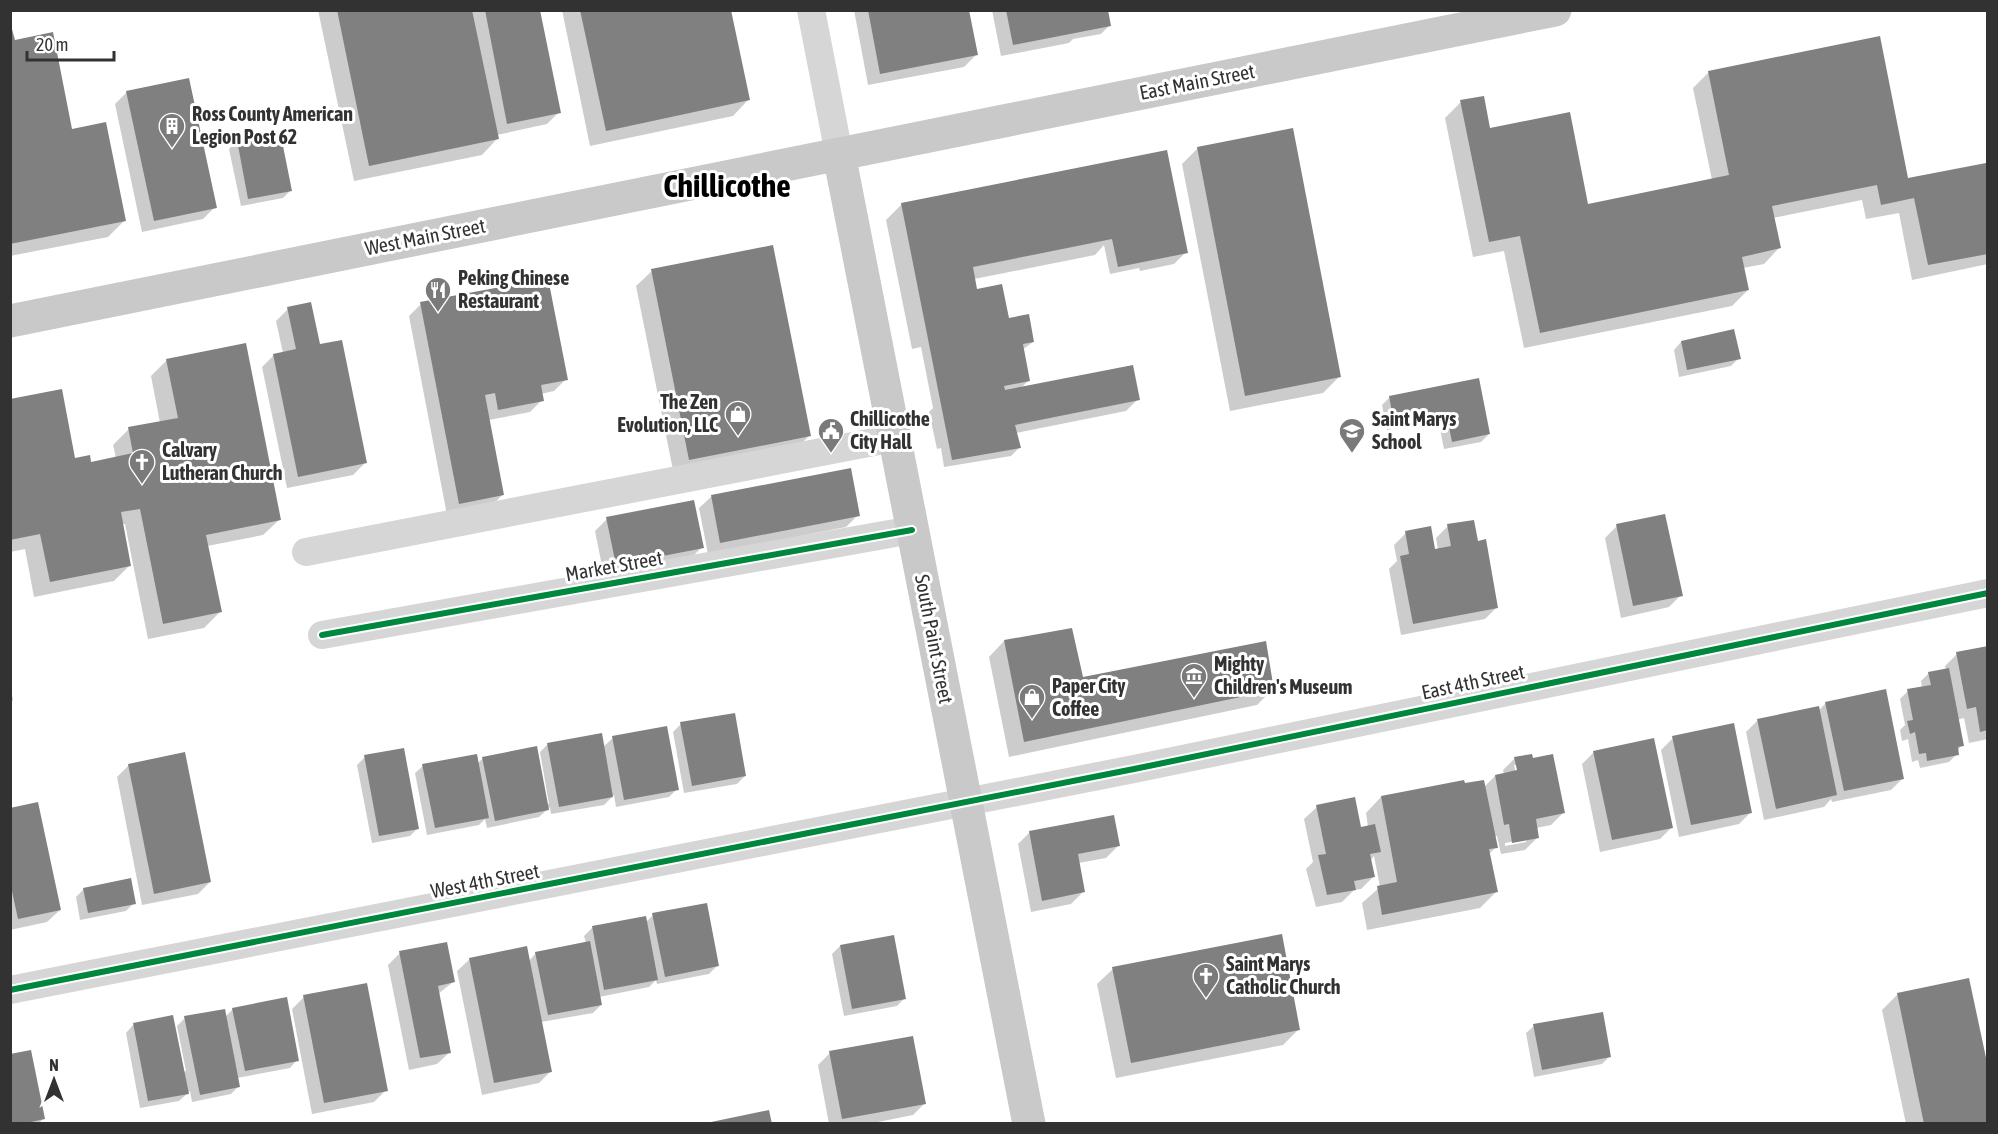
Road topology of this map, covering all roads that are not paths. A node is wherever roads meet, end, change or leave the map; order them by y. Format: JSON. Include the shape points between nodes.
{"nodes":[{"id":1,"x":811,"y":10,"type":"edge"},
{"id":2,"x":1555,"y":10,"type":"edge"},
{"id":3,"x":839,"y":154,"type":"junction"},
{"id":4,"x":10,"y":321,"type":"edge"},
{"id":5,"x":894,"y":438,"type":"junction"},
{"id":6,"x":912,"y":530,"type":"junction"},
{"id":7,"x":306,"y":552,"type":"dead end"},
{"id":8,"x":1988,"y":593,"type":"edge"},
{"id":9,"x":322,"y":635,"type":"dead end"},
{"id":10,"x":966,"y":803,"type":"junction"},
{"id":11,"x":10,"y":990,"type":"edge"},
{"id":12,"x":1029,"y":1124,"type":"edge"}],
"edges":[{"from":1,"to":3,"type":"street"},
{"from":2,"to":3,"type":"main road","name":"East Main Street"},
{"from":3,"to":4,"type":"main road","name":"West Main Street"},
{"from":3,"to":5,"type":"main road","name":"South Paint Street"},
{"from":5,"to":6,"type":"main road","name":"South Paint Street"},
{"from":5,"to":7,"type":"street"},
{"from":6,"to":9,"type":"street","name":"Market Street"},
{"from":6,"to":10,"type":"main road","name":"South Paint Street"},
{"from":8,"to":10,"type":"street","name":"East 4th Street"},
{"from":10,"to":11,"type":"street","name":"West 4th Street"},
{"from":10,"to":12,"type":"main road","name":"South Paint Street"}]}
